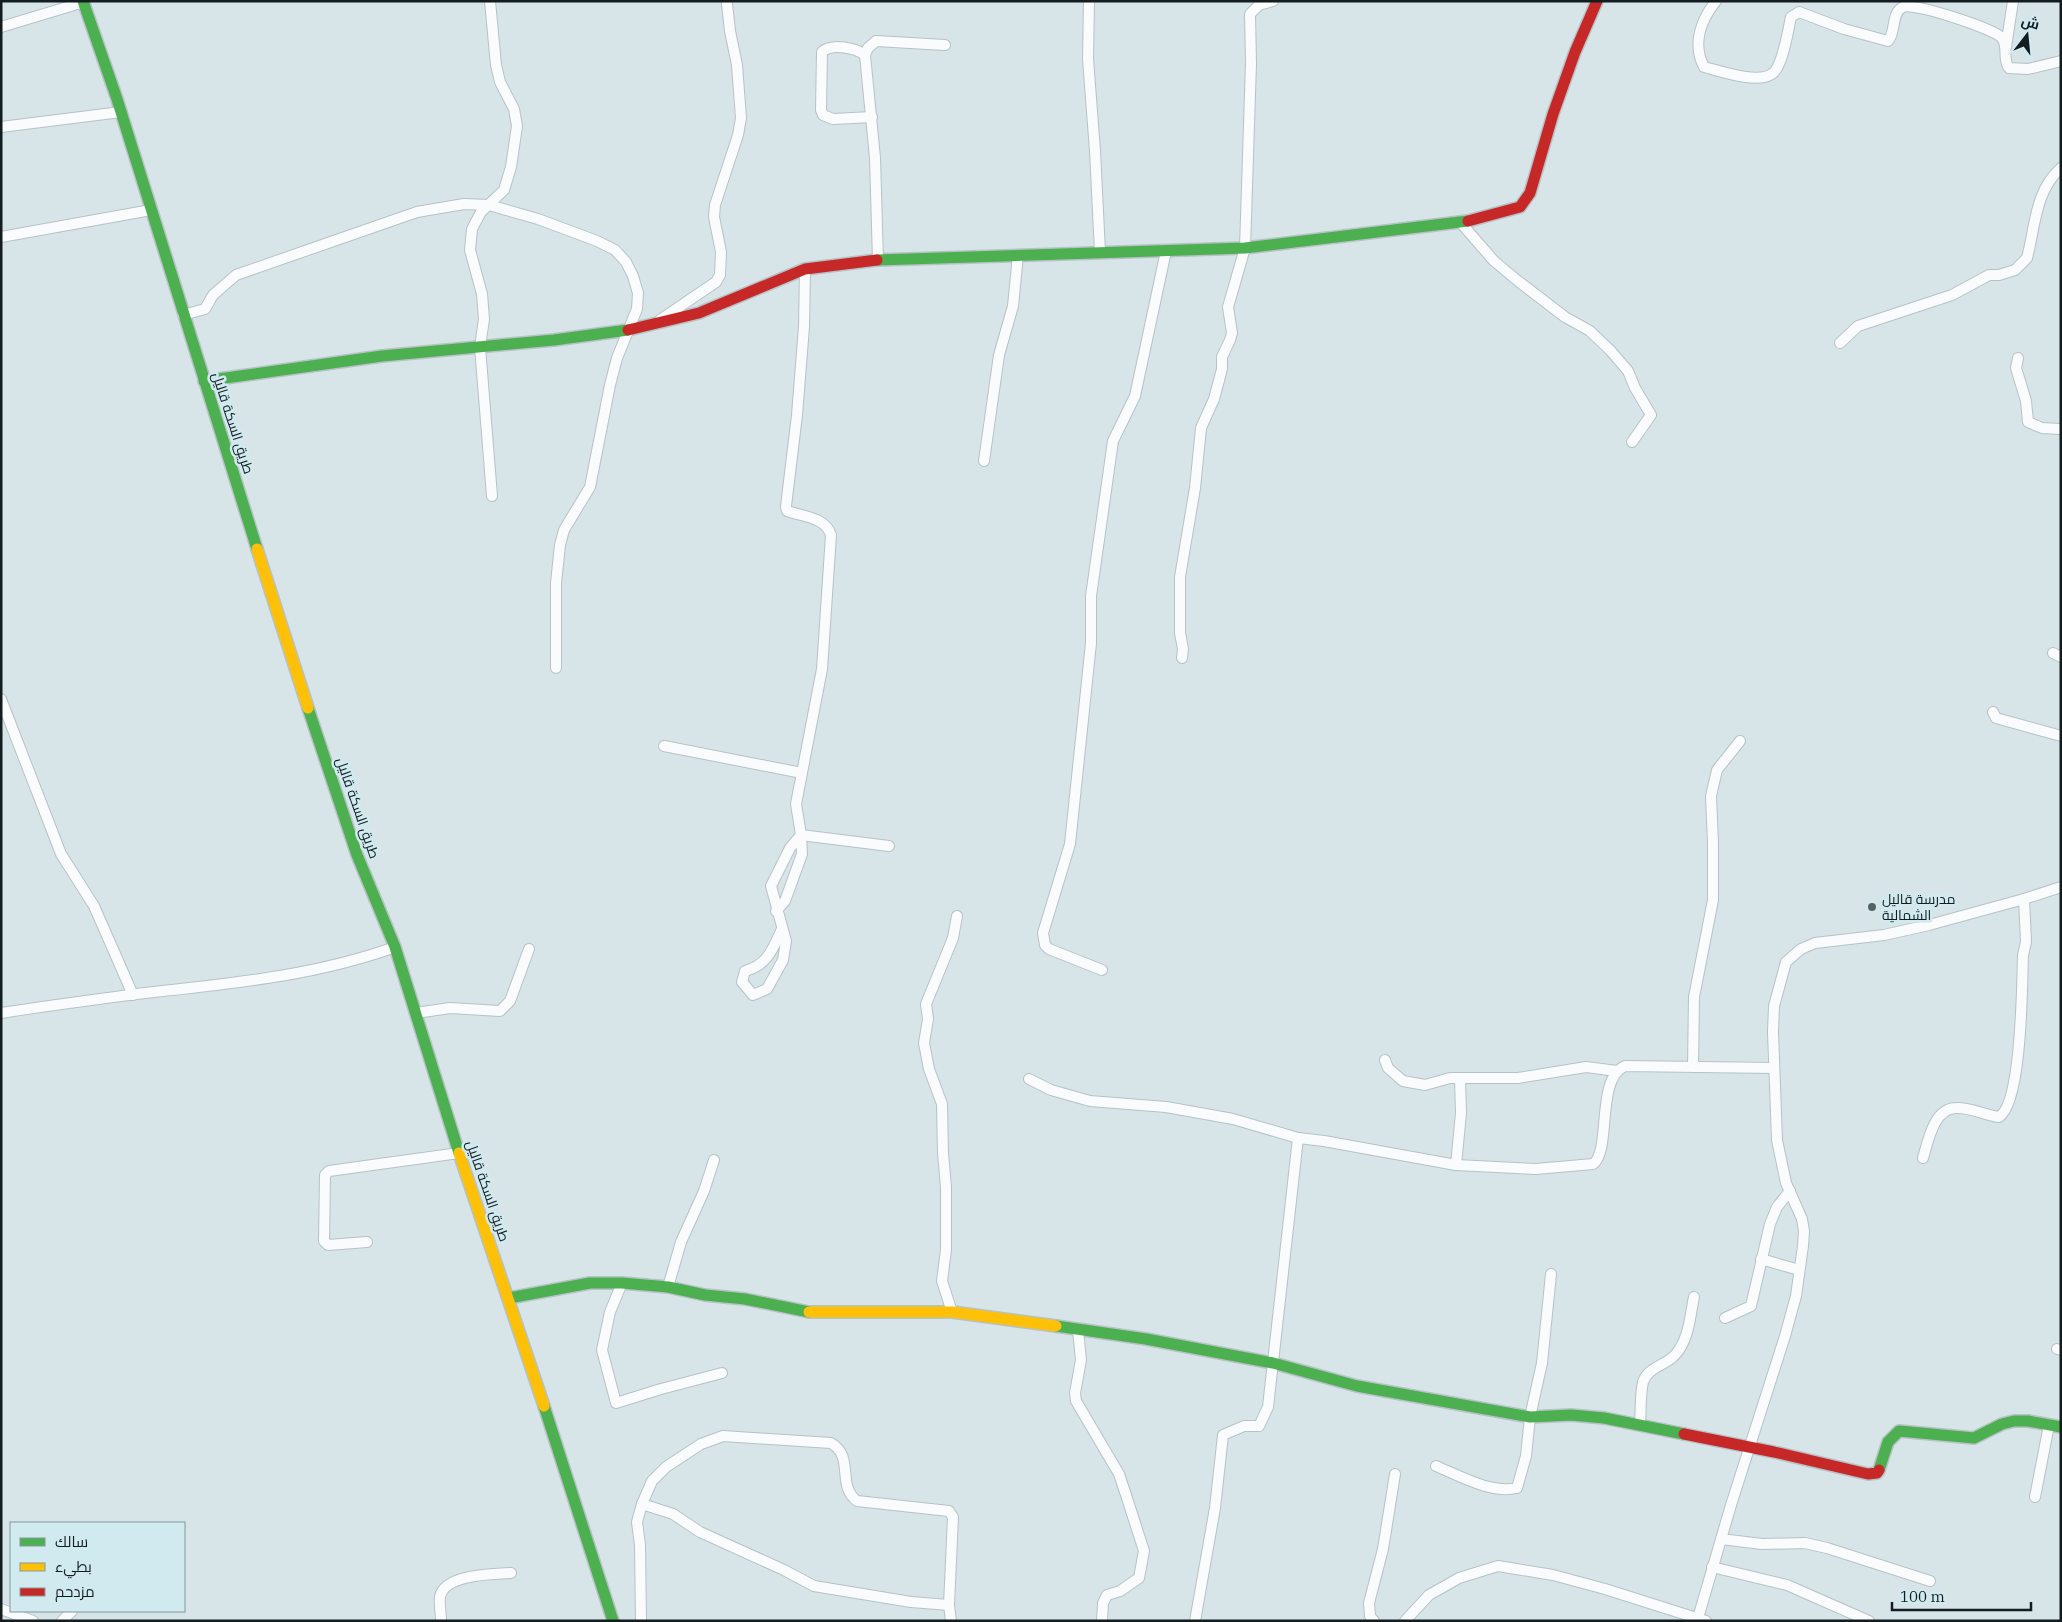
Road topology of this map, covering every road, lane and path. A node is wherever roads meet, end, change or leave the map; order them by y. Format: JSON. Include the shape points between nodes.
{"nodes":[{"id":1,"x":490,"y":1,"type":"edge"},
{"id":2,"x":1089,"y":1,"type":"edge"},
{"id":3,"x":1273,"y":1,"type":"edge"},
{"id":4,"x":1597,"y":1,"type":"edge"},
{"id":5,"x":1716,"y":1,"type":"edge"},
{"id":6,"x":2013,"y":1,"type":"edge"},
{"id":7,"x":83,"y":2,"type":"edge"},
{"id":8,"x":728,"y":4,"type":"dead end"},
{"id":9,"x":1905,"y":4,"type":"edge"},
{"id":10,"x":1,"y":26,"type":"edge"},
{"id":11,"x":945,"y":44,"type":"dead end"},
{"id":12,"x":2006,"y":46,"type":"junction"},
{"id":13,"x":865,"y":55,"type":"junction"},
{"id":14,"x":2061,"y":61,"type":"edge"},
{"id":15,"x":120,"y":112,"type":"junction"},
{"id":16,"x":872,"y":117,"type":"junction"},
{"id":17,"x":1,"y":127,"type":"edge"},
{"id":18,"x":2061,"y":168,"type":"edge"},
{"id":19,"x":489,"y":205,"type":"junction"},
{"id":20,"x":152,"y":210,"type":"junction"},
{"id":21,"x":1461,"y":223,"type":"junction"},
{"id":22,"x":1,"y":237,"type":"edge"},
{"id":23,"x":1245,"y":248,"type":"junction"},
{"id":24,"x":1166,"y":251,"type":"junction"},
{"id":25,"x":1100,"y":252,"type":"junction"},
{"id":26,"x":1018,"y":255,"type":"junction"},
{"id":27,"x":878,"y":260,"type":"junction"},
{"id":28,"x":805,"y":269,"type":"junction"},
{"id":29,"x":183,"y":315,"type":"junction"},
{"id":30,"x":651,"y":325,"type":"junction"},
{"id":31,"x":629,"y":330,"type":"junction"},
{"id":32,"x":1840,"y":343,"type":"dead end"},
{"id":33,"x":480,"y":347,"type":"junction"},
{"id":34,"x":2018,"y":358,"type":"dead end"},
{"id":35,"x":204,"y":381,"type":"junction"},
{"id":36,"x":2061,"y":429,"type":"edge"},
{"id":37,"x":1632,"y":442,"type":"dead end"},
{"id":38,"x":984,"y":461,"type":"dead end"},
{"id":39,"x":492,"y":496,"type":"dead end"},
{"id":40,"x":1182,"y":658,"type":"dead end"},
{"id":41,"x":556,"y":668,"type":"dead end"},
{"id":42,"x":1,"y":699,"type":"edge"},
{"id":43,"x":1993,"y":712,"type":"dead end"},
{"id":44,"x":2061,"y":736,"type":"edge"},
{"id":45,"x":1740,"y":741,"type":"dead end"},
{"id":46,"x":664,"y":746,"type":"dead end"},
{"id":47,"x":802,"y":773,"type":"junction"},
{"id":48,"x":801,"y":835,"type":"junction"},
{"id":49,"x":890,"y":846,"type":"dead end"},
{"id":50,"x":791,"y":881,"type":"junction"},
{"id":51,"x":771,"y":886,"type":"junction"},
{"id":52,"x":2061,"y":887,"type":"edge"},
{"id":53,"x":2024,"y":899,"type":"junction"},
{"id":54,"x":776,"y":911,"type":"junction"},
{"id":55,"x":957,"y":916,"type":"dead end"},
{"id":56,"x":782,"y":929,"type":"junction"},
{"id":57,"x":395,"y":947,"type":"junction"},
{"id":58,"x":529,"y":949,"type":"dead end"},
{"id":59,"x":1102,"y":970,"type":"dead end"},
{"id":60,"x":133,"y":995,"type":"junction"},
{"id":61,"x":416,"y":1013,"type":"junction"},
{"id":62,"x":1,"y":1014,"type":"edge"},
{"id":63,"x":1385,"y":1060,"type":"dead end"},
{"id":64,"x":1692,"y":1067,"type":"junction"},
{"id":65,"x":1774,"y":1068,"type":"junction"},
{"id":66,"x":1617,"y":1071,"type":"junction"},
{"id":67,"x":1029,"y":1079,"type":"dead end"},
{"id":68,"x":1460,"y":1079,"type":"junction"},
{"id":69,"x":1298,"y":1138,"type":"junction"},
{"id":70,"x":459,"y":1152,"type":"junction"},
{"id":71,"x":1923,"y":1158,"type":"dead end"},
{"id":72,"x":714,"y":1160,"type":"dead end"},
{"id":73,"x":1456,"y":1165,"type":"junction"},
{"id":74,"x":1790,"y":1191,"type":"junction"},
{"id":75,"x":367,"y":1242,"type":"dead end"},
{"id":76,"x":1761,"y":1258,"type":"junction"},
{"id":77,"x":1799,"y":1270,"type":"junction"},
{"id":78,"x":1551,"y":1274,"type":"dead end"},
{"id":79,"x":622,"y":1283,"type":"junction"},
{"id":80,"x":668,"y":1286,"type":"junction"},
{"id":81,"x":1694,"y":1297,"type":"dead end"},
{"id":82,"x":509,"y":1298,"type":"junction"},
{"id":83,"x":952,"y":1312,"type":"junction"},
{"id":84,"x":1725,"y":1318,"type":"dead end"},
{"id":85,"x":1078,"y":1330,"type":"junction"},
{"id":86,"x":1273,"y":1363,"type":"junction"},
{"id":87,"x":722,"y":1373,"type":"dead end"},
{"id":88,"x":1530,"y":1416,"type":"junction"},
{"id":89,"x":1640,"y":1425,"type":"junction"},
{"id":90,"x":2055,"y":1426,"type":"edge"},
{"id":91,"x":1749,"y":1447,"type":"junction"},
{"id":92,"x":1436,"y":1466,"type":"dead end"},
{"id":93,"x":1396,"y":1474,"type":"dead end"},
{"id":94,"x":2035,"y":1498,"type":"dead end"},
{"id":95,"x":642,"y":1504,"type":"junction"},
{"id":96,"x":1721,"y":1539,"type":"junction"},
{"id":97,"x":1712,"y":1567,"type":"junction"},
{"id":98,"x":512,"y":1573,"type":"dead end"},
{"id":99,"x":1930,"y":1582,"type":"dead end"},
{"id":100,"x":949,"y":1605,"type":"junction"},
{"id":101,"x":11,"y":1612,"type":"edge"},
{"id":102,"x":71,"y":1612,"type":"edge"},
{"id":103,"x":1702,"y":1619,"type":"edge"},
{"id":104,"x":33,"y":1621,"type":"edge"},
{"id":105,"x":62,"y":1621,"type":"edge"},
{"id":106,"x":441,"y":1621,"type":"edge"},
{"id":107,"x":613,"y":1621,"type":"edge"},
{"id":108,"x":641,"y":1621,"type":"edge"},
{"id":109,"x":951,"y":1621,"type":"edge"},
{"id":110,"x":1102,"y":1621,"type":"edge"},
{"id":111,"x":1195,"y":1621,"type":"edge"},
{"id":112,"x":1374,"y":1621,"type":"edge"},
{"id":113,"x":1405,"y":1621,"type":"edge"},
{"id":114,"x":1869,"y":1621,"type":"edge"}],
"edges":[{"from":1,"to":19,"type":"street","via":[[496,65],[500,82],[514,109],[517,126],[504,190]]},
{"from":2,"to":25,"type":"street","via":[[1088,59]]},
{"from":3,"to":23,"type":"street","via":[[1259,5],[1250,14]]},
{"from":4,"to":21,"type":"street","via":[[1556,105],[1530,193],[1520,207]]},
{"from":5,"to":9,"type":"street","via":[[1698,35],[1699,57],[1704,67],[1763,78],[1777,68],[1795,13],[1888,41],[1892,37],[1897,14]]},
{"from":6,"to":12,"type":"street"},
{"from":7,"to":10,"type":"street"},
{"from":7,"to":15,"type":"street","name":"طريق السكة قاليل"},
{"from":8,"to":30,"type":"street","via":[[741,118],[715,205],[714,218],[721,252],[720,275],[716,282]]},
{"from":9,"to":12,"type":"street","via":[[1986,28],[2002,38]]},
{"from":11,"to":13,"type":"street","via":[[876,41]]},
{"from":12,"to":14,"type":"street","via":[[2009,68],[2028,69]]},
{"from":13,"to":16,"type":"street"},
{"from":13,"to":16,"type":"street","via":[[852,48],[829,48],[822,52],[820,110],[833,119]]},
{"from":15,"to":17,"type":"street"},
{"from":15,"to":20,"type":"street","name":"طريق السكة قاليل"},
{"from":16,"to":27,"type":"street"},
{"from":18,"to":32,"type":"street","via":[[2043,192],[2027,258],[2021,265],[1952,295],[1858,326]]},
{"from":19,"to":29,"type":"street","via":[[464,204],[417,212],[236,275],[218,290],[205,309]]},
{"from":19,"to":31,"type":"street","via":[[547,222],[615,250],[634,276],[638,293],[637,309]]},
{"from":19,"to":33,"type":"street","via":[[472,229],[470,250],[482,294],[484,319]]},
{"from":20,"to":22,"type":"street"},
{"from":20,"to":29,"type":"street","name":"طريق السكة قاليل"},
{"from":21,"to":23,"type":"street"},
{"from":21,"to":37,"type":"street","via":[[1494,261],[1565,317],[1590,331],[1628,372],[1651,415]]},
{"from":23,"to":24,"type":"street"},
{"from":23,"to":40,"type":"street","via":[[1228,307],[1232,333],[1222,357],[1214,399],[1202,428],[1180,577]]},
{"from":24,"to":25,"type":"street"},
{"from":24,"to":59,"type":"street","via":[[1135,396],[1113,441],[1091,596],[1091,643],[1070,844],[1043,932],[1049,950]]},
{"from":25,"to":26,"type":"street"},
{"from":26,"to":27,"type":"street"},
{"from":26,"to":38,"type":"street","via":[[1014,306],[999,355]]},
{"from":27,"to":28,"type":"street"},
{"from":28,"to":30,"type":"street","via":[[699,312]]},
{"from":28,"to":47,"type":"street","via":[[801,366],[786,506],[787,511],[822,522],[829,529],[831,548],[822,669]]},
{"from":29,"to":35,"type":"street","name":"طريق السكة قاليل"},
{"from":30,"to":31,"type":"street"},
{"from":31,"to":33,"type":"street"},
{"from":31,"to":41,"type":"street","via":[[610,385],[590,487],[564,530],[560,545],[556,583]]},
{"from":33,"to":35,"type":"street","via":[[382,356]]},
{"from":33,"to":39,"type":"street"},
{"from":34,"to":36,"type":"street","via":[[2016,368],[2026,401],[2028,422],[2042,428]]},
{"from":35,"to":57,"type":"street","name":"طريق السكة قاليل","via":[[357,855]]},
{"from":42,"to":60,"type":"street","via":[[61,854],[94,906]]},
{"from":43,"to":44,"type":"street","via":[[1996,718]]},
{"from":45,"to":64,"type":"street","via":[[1716,770],[1711,796],[1713,900],[1694,997]]},
{"from":46,"to":47,"type":"street"},
{"from":47,"to":48,"type":"street","via":[[796,804]]},
{"from":48,"to":49,"type":"street"},
{"from":48,"to":50,"type":"street","via":[[802,854]]},
{"from":48,"to":51,"type":"street","via":[[790,848]]},
{"from":50,"to":51,"type":"street"},
{"from":50,"to":54,"type":"street","via":[[785,901]]},
{"from":51,"to":54,"type":"street"},
{"from":52,"to":53,"type":"street"},
{"from":53,"to":65,"type":"street","via":[[1929,925],[1884,935],[1815,943],[1801,949],[1786,962],[1778,987],[1773,1023]]},
{"from":53,"to":71,"type":"street","via":[[2026,942],[2018,1067],[2006,1111],[1998,1117],[1955,1108],[1941,1114]]},
{"from":54,"to":56,"type":"street"},
{"from":55,"to":83,"type":"street","via":[[953,938],[926,1004],[928,1019],[924,1043],[929,1069],[942,1104],[946,1250],[942,1280]]},
{"from":56,"to":56,"type":"street","via":[[786,941],[783,960],[767,989],[754,994],[742,982],[745,970],[757,968],[770,955]]},
{"from":57,"to":60,"type":"street","via":[[325,968]]},
{"from":57,"to":61,"type":"street","name":"طريق السكة قاليل"},
{"from":58,"to":61,"type":"street","via":[[510,1001],[500,1011],[450,1008]]},
{"from":60,"to":62,"type":"street"},
{"from":61,"to":70,"type":"street","name":"طريق السكة قاليل"},
{"from":63,"to":68,"type":"street","via":[[1393,1075],[1414,1084]]},
{"from":64,"to":65,"type":"street"},
{"from":64,"to":66,"type":"street","via":[[1631,1065]]},
{"from":65,"to":74,"type":"street","via":[[1778,1140]]},
{"from":66,"to":68,"type":"street","via":[[1586,1067],[1518,1078]]},
{"from":66,"to":73,"type":"street","via":[[1608,1093],[1598,1158],[1593,1164],[1536,1168]]},
{"from":67,"to":69,"type":"street","via":[[1051,1090],[1090,1102],[1166,1107],[1233,1119]]},
{"from":68,"to":73,"type":"street","via":[[1461,1112]]},
{"from":69,"to":73,"type":"street"},
{"from":69,"to":86,"type":"street"},
{"from":70,"to":75,"type":"street","via":[[330,1171],[325,1175],[324,1241],[328,1245]]},
{"from":70,"to":82,"type":"street","name":"طريق السكة قاليل"},
{"from":72,"to":80,"type":"street","via":[[681,1242]]},
{"from":74,"to":76,"type":"street","via":[[1777,1207]]},
{"from":74,"to":77,"type":"street","via":[[1804,1231]]},
{"from":76,"to":77,"type":"street"},
{"from":76,"to":84,"type":"street","via":[[1751,1306]]},
{"from":77,"to":91,"type":"street","via":[[1785,1336]]},
{"from":78,"to":88,"type":"street","via":[[1542,1363]]},
{"from":79,"to":80,"type":"street"},
{"from":79,"to":82,"type":"street","via":[[590,1284]]},
{"from":79,"to":87,"type":"street","via":[[610,1312],[602,1350],[616,1403]]},
{"from":80,"to":83,"type":"street","via":[[814,1313]]},
{"from":81,"to":89,"type":"street","via":[[1685,1340],[1676,1354],[1665,1364],[1654,1367],[1644,1382]]},
{"from":82,"to":107,"type":"street","name":"طريق السكة قاليل"},
{"from":83,"to":85,"type":"street"},
{"from":85,"to":86,"type":"street"},
{"from":85,"to":110,"type":"street","via":[[1081,1360],[1076,1401],[1119,1474],[1144,1551],[1139,1578],[1120,1591],[1107,1595]]},
{"from":86,"to":88,"type":"street","via":[[1357,1386]]},
{"from":86,"to":111,"type":"street","via":[[1268,1407],[1259,1426],[1244,1426],[1223,1435],[1215,1508]]},
{"from":88,"to":89,"type":"street","via":[[1571,1415]]},
{"from":88,"to":92,"type":"street","via":[[1526,1456],[1517,1488],[1503,1490]]},
{"from":89,"to":91,"type":"street"},
{"from":90,"to":91,"type":"street","via":[[2014,1421],[1974,1438],[1899,1430],[1890,1438],[1879,1470],[1873,1474]]},
{"from":90,"to":94,"type":"street"},
{"from":91,"to":96,"type":"street"},
{"from":93,"to":112,"type":"street","via":[[1383,1549],[1369,1603],[1370,1616]]},
{"from":95,"to":100,"type":"street","via":[[673,1514],[700,1532],[814,1586]]},
{"from":95,"to":100,"type":"street","via":[[652,1481],[666,1467],[701,1444],[723,1436],[831,1443],[839,1448],[847,1487],[851,1497],[857,1501],[949,1511],[953,1517]]},
{"from":95,"to":108,"type":"street","via":[[637,1522]]},
{"from":96,"to":97,"type":"street"},
{"from":96,"to":99,"type":"street","via":[[1762,1544],[1805,1543]]},
{"from":97,"to":103,"type":"street"},
{"from":97,"to":114,"type":"street","via":[[1788,1586]]},
{"from":98,"to":106,"type":"street","via":[[464,1577],[444,1589],[440,1596]]},
{"from":100,"to":109,"type":"street"},
{"from":101,"to":104,"type":"street"},
{"from":102,"to":105,"type":"street"},
{"from":103,"to":113,"type":"street","via":[[1606,1588],[1498,1566],[1459,1578],[1436,1590]]}]}
